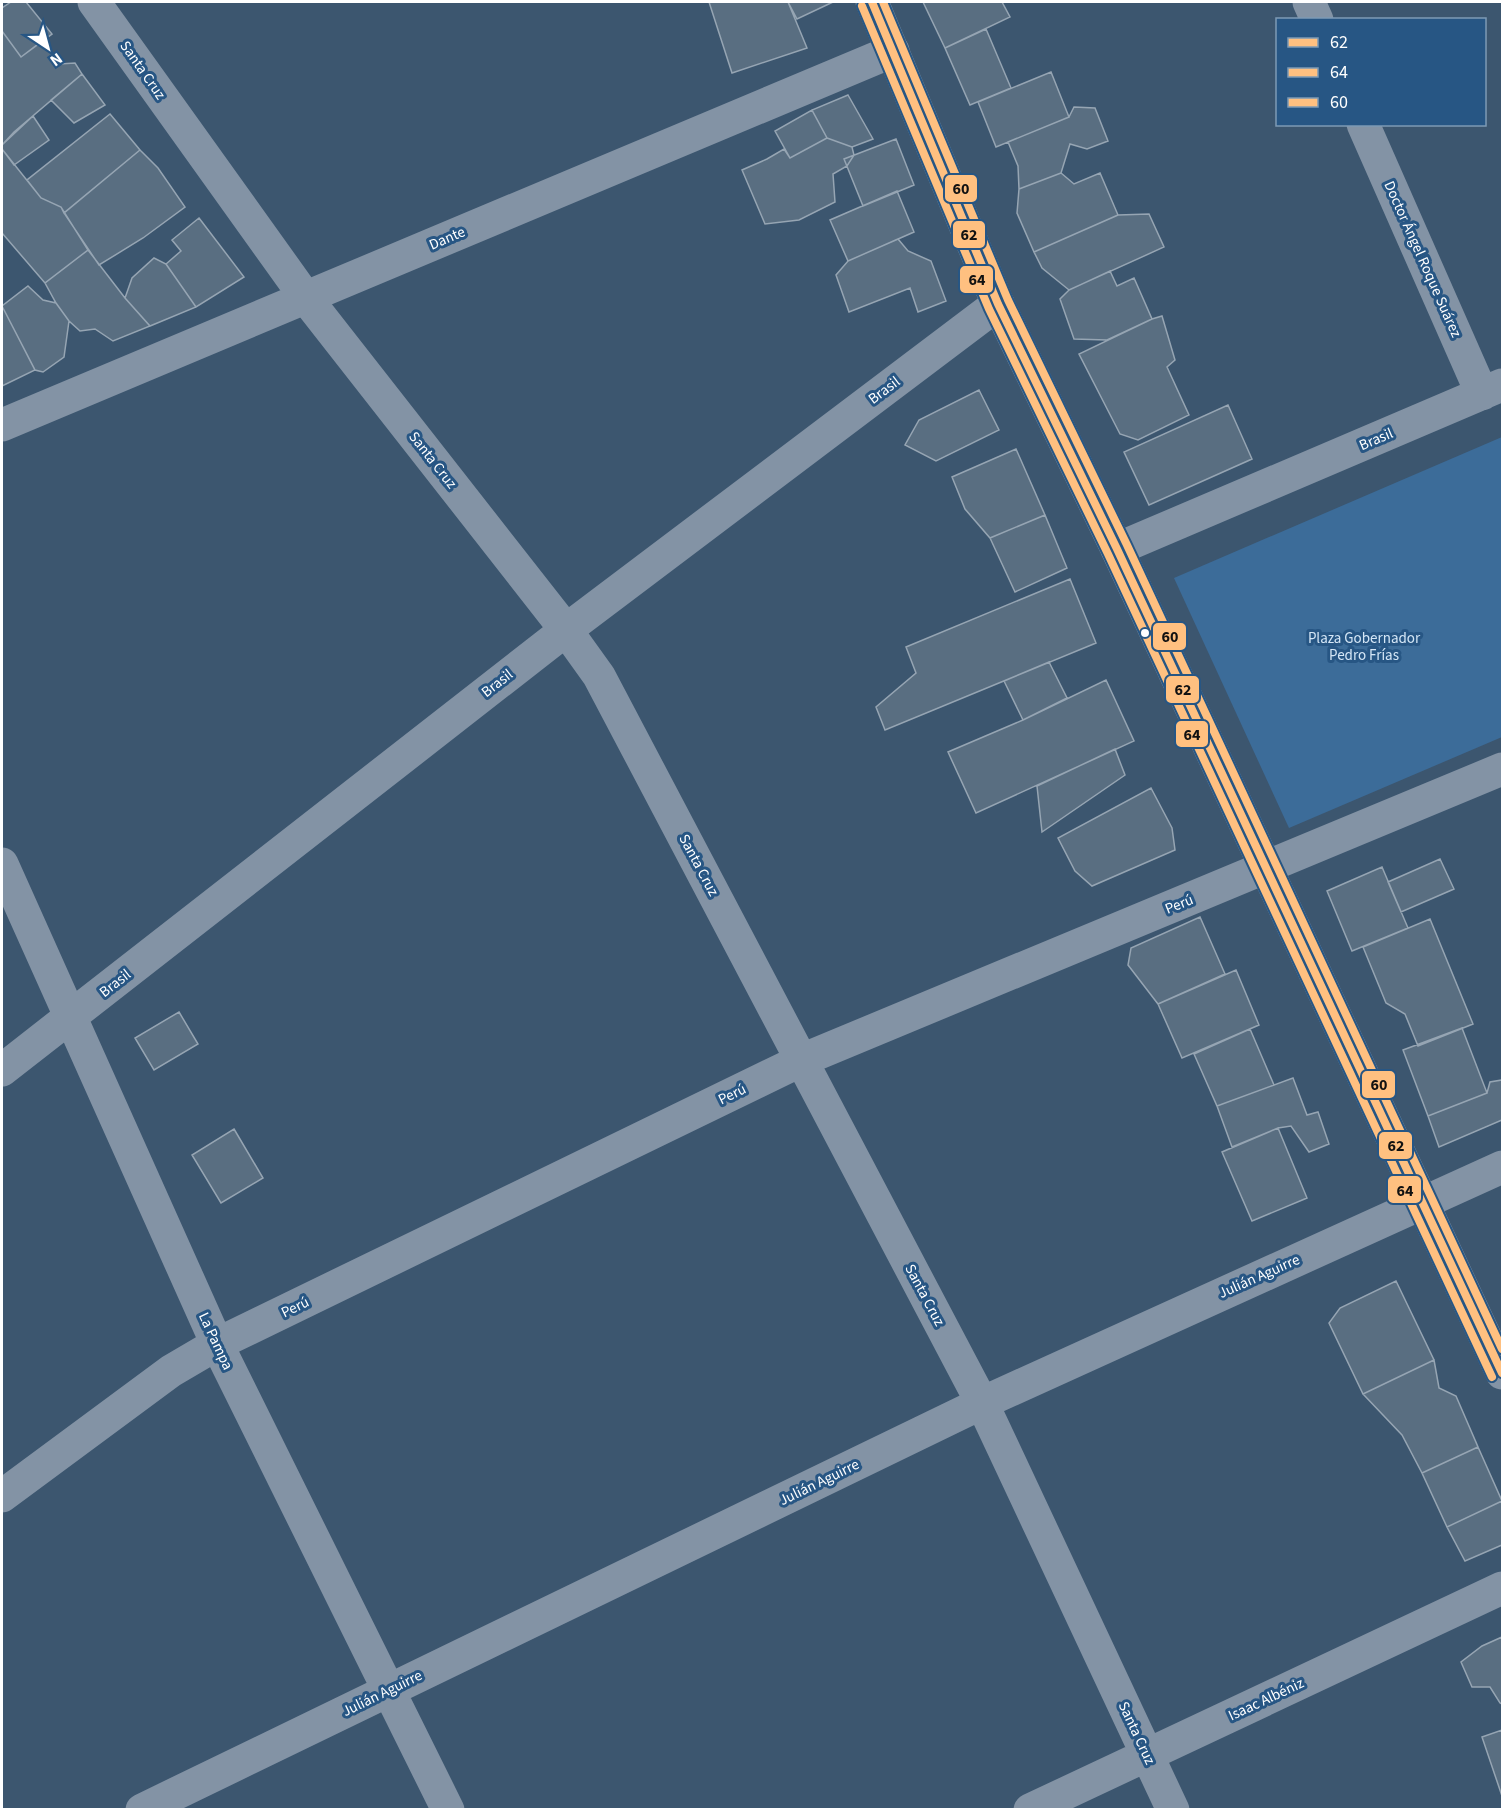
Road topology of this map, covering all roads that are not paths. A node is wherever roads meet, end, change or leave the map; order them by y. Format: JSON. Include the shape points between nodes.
{"nodes":[{"id":1,"x":94,"y":2,"type":"edge"},
{"id":2,"x":872,"y":2,"type":"edge"},
{"id":3,"x":1309,"y":2,"type":"edge"},
{"id":4,"x":1316,"y":18,"type":"edge"},
{"id":5,"x":893,"y":51,"type":"junction"},
{"id":6,"x":1364,"y":126,"type":"edge"},
{"id":7,"x":306,"y":298,"type":"junction"},
{"id":8,"x":999,"y":304,"type":"junction"},
{"id":9,"x":1492,"y":389,"type":"edge"},
{"id":10,"x":2,"y":425,"type":"edge"},
{"id":11,"x":1117,"y":549,"type":"junction"},
{"id":12,"x":566,"y":630,"type":"junction"},
{"id":13,"x":1503,"y":769,"type":"edge"},
{"id":14,"x":2,"y":864,"type":"edge"},
{"id":15,"x":1267,"y":868,"type":"junction"},
{"id":16,"x":70,"y":1018,"type":"junction"},
{"id":17,"x":802,"y":1060,"type":"junction"},
{"id":18,"x":2,"y":1070,"type":"edge"},
{"id":19,"x":1503,"y":1167,"type":"edge"},
{"id":20,"x":1423,"y":1202,"type":"junction"},
{"id":21,"x":217,"y":1344,"type":"junction"},
{"id":22,"x":1503,"y":1373,"type":"edge"},
{"id":23,"x":982,"y":1403,"type":"junction"},
{"id":24,"x":2,"y":1496,"type":"edge"},
{"id":25,"x":1503,"y":1588,"type":"edge"},
{"id":26,"x":390,"y":1689,"type":"junction"},
{"id":27,"x":1147,"y":1754,"type":"junction"},
{"id":28,"x":142,"y":1809,"type":"edge"},
{"id":29,"x":448,"y":1809,"type":"edge"},
{"id":30,"x":1030,"y":1809,"type":"edge"},
{"id":31,"x":1173,"y":1809,"type":"edge"}],
"edges":[{"from":1,"to":7,"type":"street","name":"Santa Cruz"},
{"from":2,"to":5,"type":"main road"},
{"from":3,"to":4,"type":"street"},
{"from":5,"to":7,"type":"street","name":"Dante"},
{"from":5,"to":8,"type":"main road"},
{"from":6,"to":9,"type":"street","name":"Doctor Ángel Roque Suárez"},
{"from":7,"to":10,"type":"street","name":"Dante"},
{"from":7,"to":12,"type":"street","name":"Santa Cruz"},
{"from":8,"to":11,"type":"street"},
{"from":8,"to":12,"type":"street","name":"Brasil"},
{"from":9,"to":11,"type":"street","name":"Brasil"},
{"from":11,"to":15,"type":"street"},
{"from":12,"to":16,"type":"street","name":"Brasil"},
{"from":12,"to":17,"type":"street","name":"Santa Cruz","via":[[599,676]]},
{"from":13,"to":15,"type":"street","name":"Perú"},
{"from":14,"to":16,"type":"street","name":"La Pampa"},
{"from":15,"to":17,"type":"street","name":"Perú"},
{"from":15,"to":20,"type":"street"},
{"from":16,"to":18,"type":"street","name":"Brasil"},
{"from":16,"to":21,"type":"street","name":"La Pampa"},
{"from":17,"to":21,"type":"street","name":"Perú"},
{"from":17,"to":23,"type":"street","name":"Santa Cruz"},
{"from":19,"to":20,"type":"street","name":"Julián Aguirre"},
{"from":20,"to":22,"type":"street"},
{"from":20,"to":23,"type":"street","name":"Julián Aguirre"},
{"from":21,"to":24,"type":"street","name":"Perú","via":[[171,1371]]},
{"from":21,"to":26,"type":"street","name":"La Pampa"},
{"from":23,"to":26,"type":"street","name":"Julián Aguirre"},
{"from":23,"to":27,"type":"street","name":"Santa Cruz"},
{"from":25,"to":27,"type":"street","name":"Isaac Albéniz"},
{"from":26,"to":28,"type":"street","name":"Julián Aguirre"},
{"from":26,"to":29,"type":"street","name":"La Pampa"},
{"from":27,"to":30,"type":"street","name":"Isaac Albéniz"},
{"from":27,"to":31,"type":"street","name":"Santa Cruz"}]}
